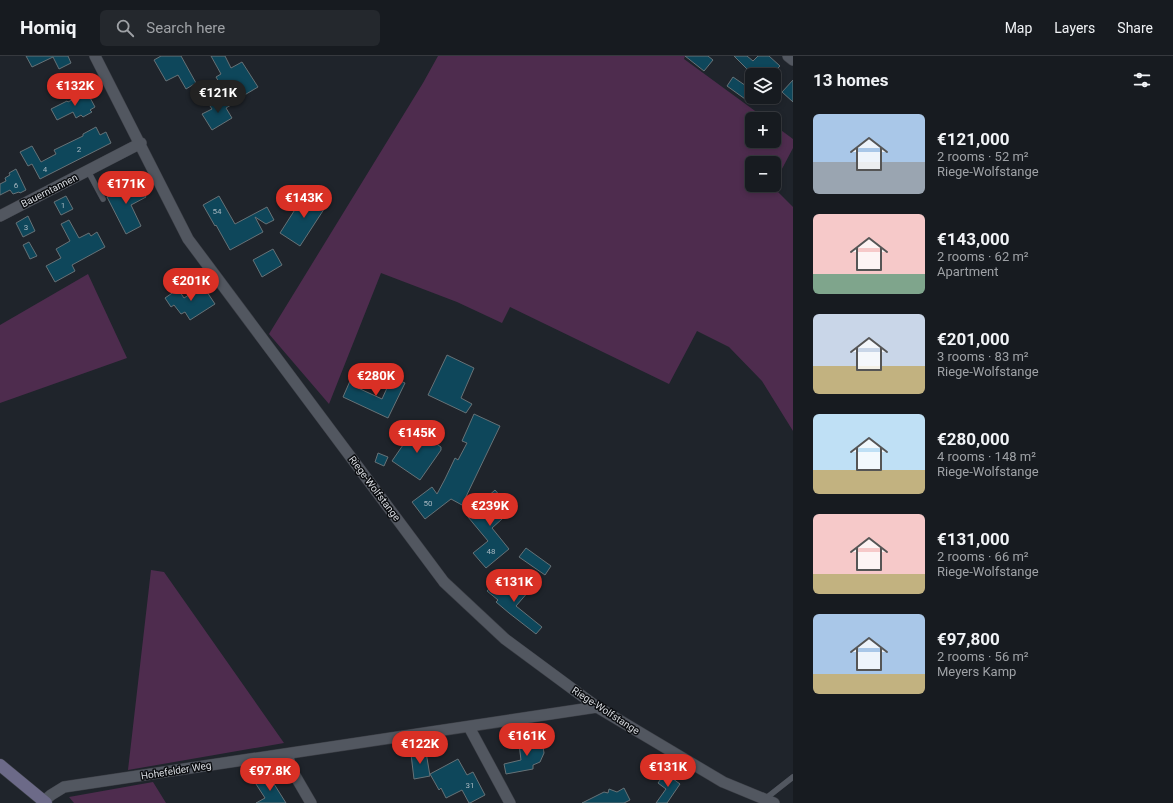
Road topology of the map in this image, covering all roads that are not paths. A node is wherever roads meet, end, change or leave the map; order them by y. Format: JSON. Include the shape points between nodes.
{"nodes":[{"id":1,"x":95,"y":56,"type":"edge"},
{"id":2,"x":788,"y":56,"type":"edge"},
{"id":3,"x":793,"y":60,"type":"edge"},
{"id":4,"x":141,"y":143,"type":"junction"},
{"id":5,"x":88,"y":170,"type":"junction"},
{"id":6,"x":103,"y":199,"type":"dead end"},
{"id":7,"x":0,"y":216,"type":"edge"},
{"id":8,"x":597,"y":707,"type":"junction"},
{"id":9,"x":469,"y":727,"type":"junction"},
{"id":10,"x":288,"y":754,"type":"junction"},
{"id":11,"x":0,"y":765,"type":"edge"},
{"id":12,"x":793,"y":777,"type":"edge"},
{"id":13,"x":769,"y":801,"type":"edge"},
{"id":14,"x":45,"y":802,"type":"edge"},
{"id":15,"x":311,"y":803,"type":"edge"},
{"id":16,"x":510,"y":803,"type":"edge"}],
"edges":[{"from":1,"to":4,"type":"street","name":"Riege-Wolfstange"},
{"from":2,"to":3,"type":"street"},
{"from":4,"to":5,"type":"street","name":"Bauerntannen"},
{"from":4,"to":8,"type":"street","name":"Riege-Wolfstange","via":[[188,239],[444,582],[505,640]]},
{"from":5,"to":6,"type":"lane"},
{"from":5,"to":7,"type":"street","name":"Bauerntannen"},
{"from":8,"to":9,"type":"street","name":"Hohefelder Weg"},
{"from":8,"to":13,"type":"street","name":"Riege-Wolfstange","via":[[723,782]]},
{"from":9,"to":10,"type":"street","name":"Hohefelder Weg"},
{"from":9,"to":16,"type":"street"},
{"from":10,"to":14,"type":"street","name":"Hohefelder Weg","via":[[64,787]]},
{"from":10,"to":15,"type":"street","via":[[290,766]]},
{"from":11,"to":14,"type":"main road"},
{"from":12,"to":13,"type":"lane"}]}
